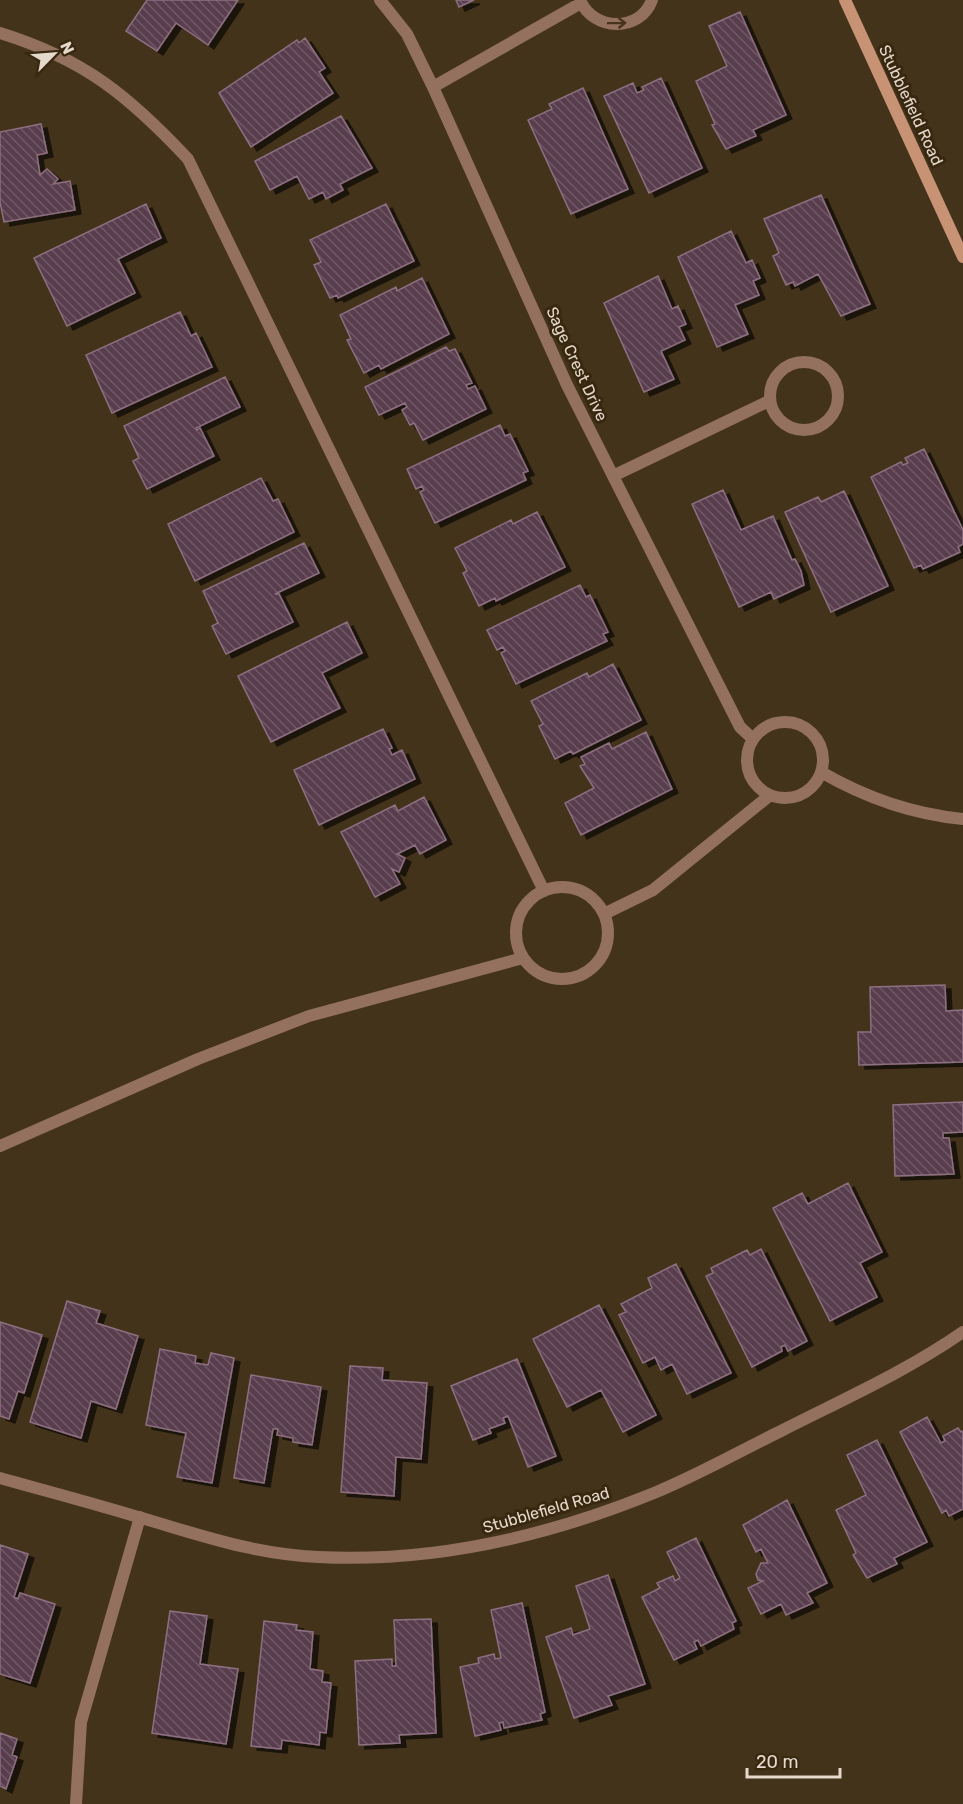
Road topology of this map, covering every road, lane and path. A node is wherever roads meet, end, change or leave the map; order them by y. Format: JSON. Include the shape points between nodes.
{"nodes":[{"id":1,"x":380,"y":0,"type":"edge"},
{"id":2,"x":651,"y":0,"type":"edge"},
{"id":3,"x":845,"y":0,"type":"edge"},
{"id":4,"x":580,"y":2,"type":"edge"},
{"id":5,"x":0,"y":33,"type":"edge"},
{"id":6,"x":434,"y":87,"type":"junction"},
{"id":7,"x":963,"y":257,"type":"edge"},
{"id":8,"x":769,"y":401,"type":"junction"},
{"id":9,"x":613,"y":476,"type":"junction"},
{"id":10,"x":753,"y":739,"type":"junction"},
{"id":11,"x":821,"y":772,"type":"junction"},
{"id":12,"x":769,"y":796,"type":"junction"},
{"id":13,"x":963,"y":819,"type":"edge"},
{"id":14,"x":544,"y":891,"type":"junction"},
{"id":15,"x":604,"y":914,"type":"junction"},
{"id":16,"x":523,"y":958,"type":"junction"},
{"id":17,"x":0,"y":1146,"type":"edge"},
{"id":18,"x":963,"y":1332,"type":"edge"},
{"id":19,"x":0,"y":1478,"type":"edge"},
{"id":20,"x":140,"y":1517,"type":"junction"},
{"id":21,"x":76,"y":1804,"type":"edge"}],
"edges":[{"from":1,"to":6,"type":"street","name":"Sage Crest Drive","via":[[407,34]]},
{"from":4,"to":2,"type":"street","one_way":true,"via":[[590,15],[616,25],[641,16]]},
{"from":3,"to":7,"type":"street","name":"Stubblefield Road"},
{"from":4,"to":6,"type":"street"},
{"from":5,"to":14,"type":"street","via":[[41,46],[114,87],[188,159]]},
{"from":6,"to":9,"type":"street","name":"Sage Crest Drive","via":[[567,385]]},
{"from":8,"to":8,"type":"street","via":[[773,412],[789,428],[812,430],[832,417],[839,394],[836,382],[819,365],[795,362],[775,377]]},
{"from":8,"to":9,"type":"street"},
{"from":9,"to":10,"type":"street","name":"Sage Crest Drive","via":[[740,727]]},
{"from":10,"to":11,"type":"street","via":[[767,726],[793,722],[815,737],[822,750]]},
{"from":10,"to":12,"type":"street","via":[[747,752],[748,775]]},
{"from":11,"to":12,"type":"street","via":[[810,790],[797,797]]},
{"from":11,"to":13,"type":"street","via":[[848,788],[896,807]]},
{"from":12,"to":15,"type":"street","via":[[653,890]]},
{"from":14,"to":15,"type":"street","via":[[556,887],[581,890],[592,897]]},
{"from":14,"to":16,"type":"street","via":[[531,899],[516,927]]},
{"from":15,"to":16,"type":"street","via":[[609,934],[606,948],[589,971],[576,977],[548,977]]},
{"from":16,"to":17,"type":"street","via":[[309,1016],[198,1059]]},
{"from":18,"to":20,"type":"street","name":"Stubblefield Road","via":[[885,1379],[656,1492],[521,1538],[396,1557],[318,1557],[224,1544]]},
{"from":19,"to":20,"type":"street","name":"Stubblefield Road"},
{"from":20,"to":21,"type":"street","via":[[81,1722]]}]}
